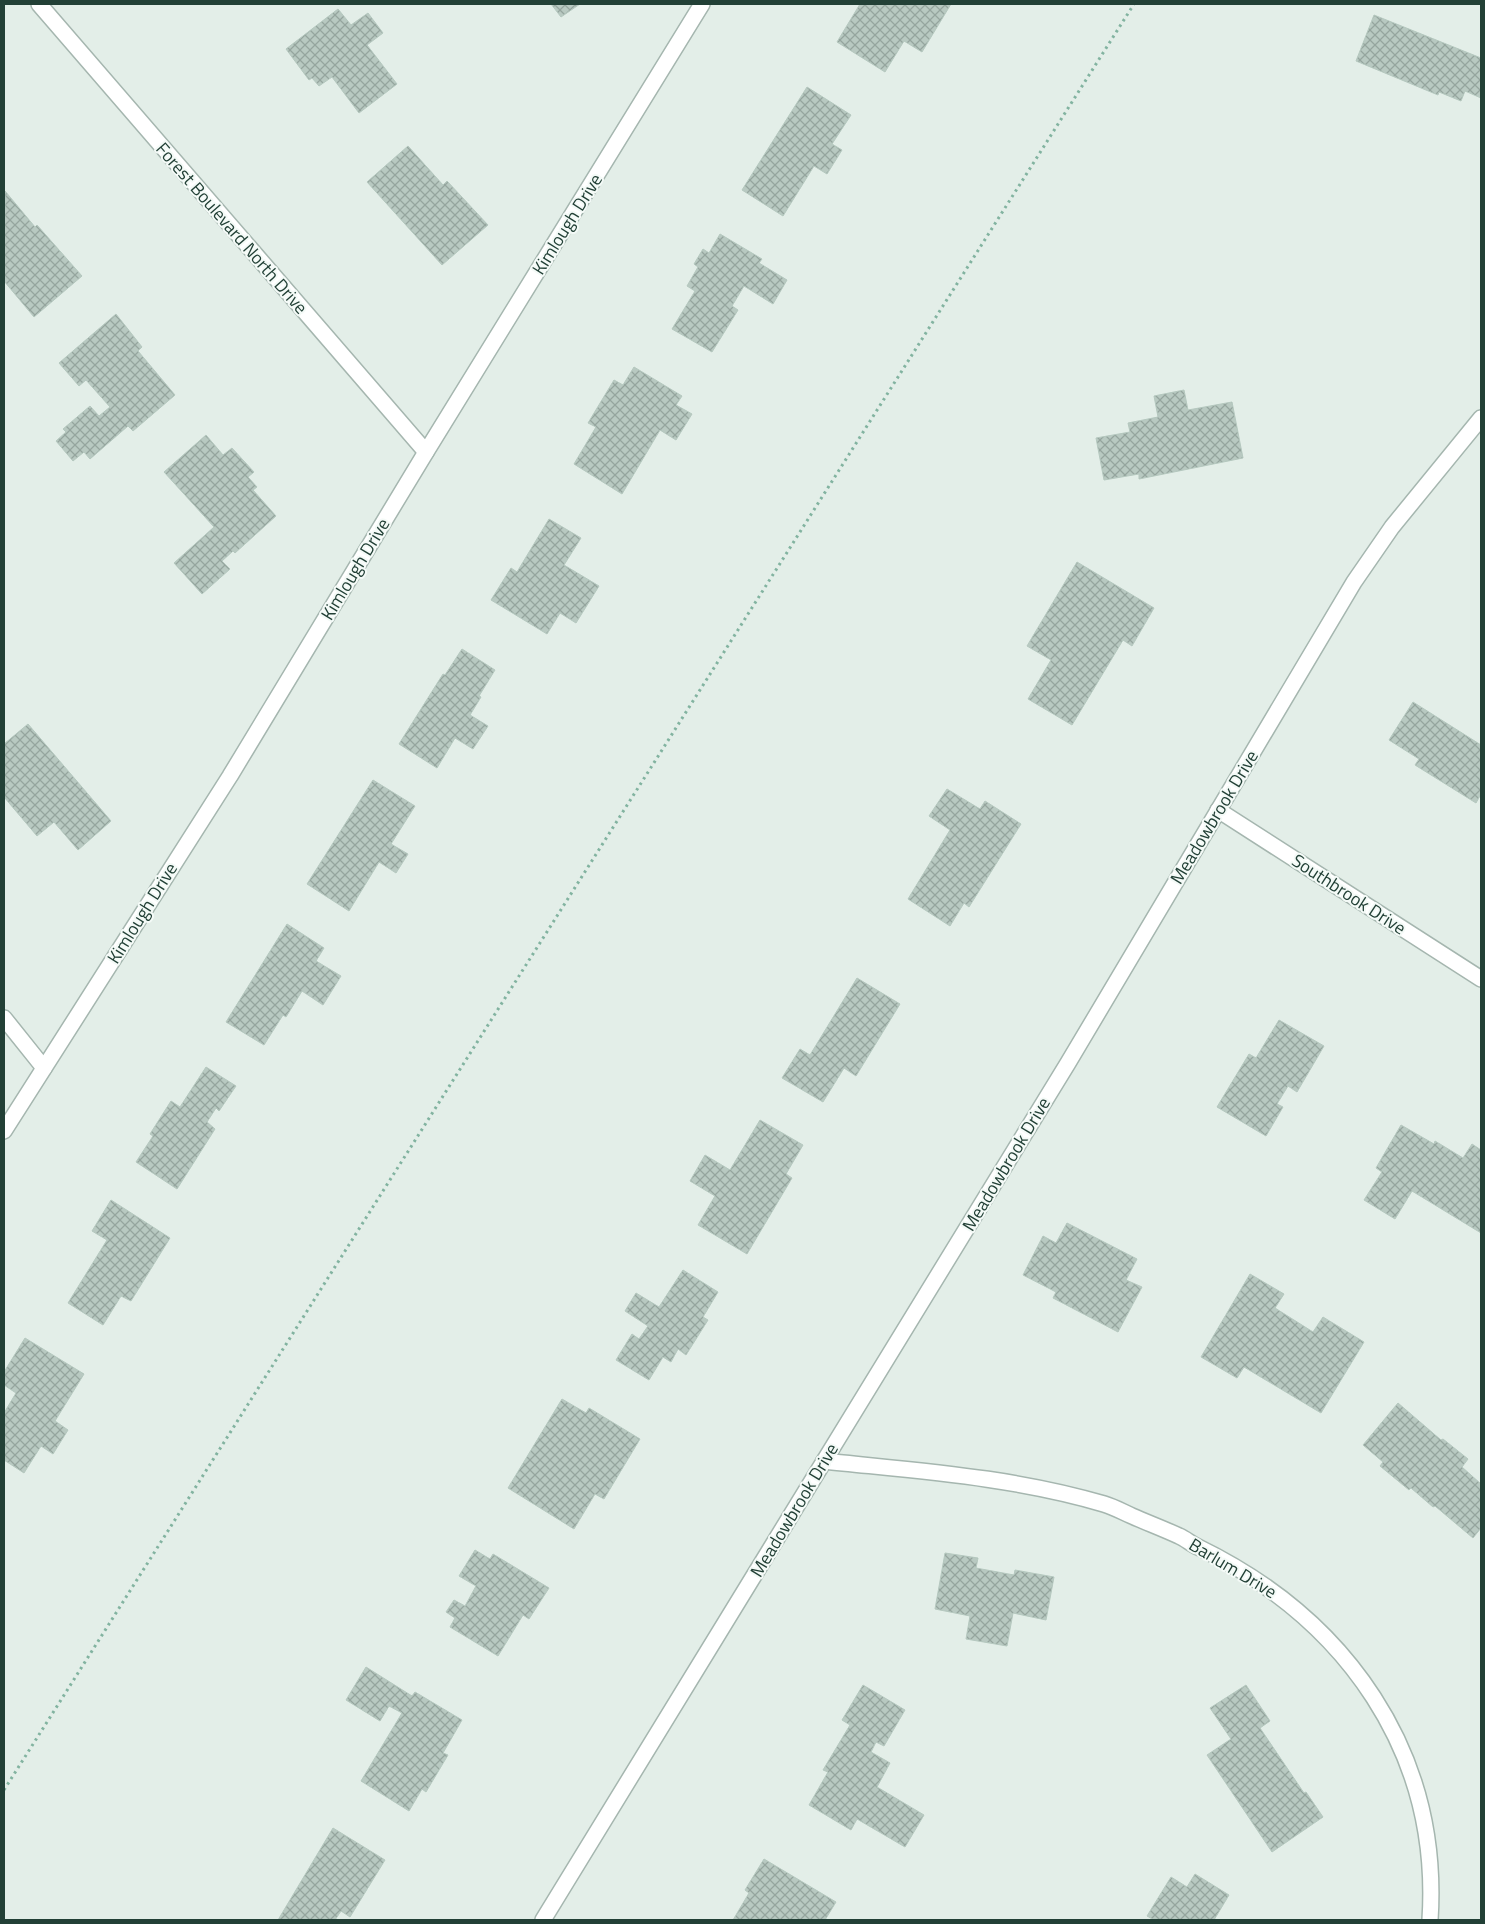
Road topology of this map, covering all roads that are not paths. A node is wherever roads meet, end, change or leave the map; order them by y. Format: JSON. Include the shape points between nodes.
{"nodes":[{"id":1,"x":39,"y":4,"type":"edge"},
{"id":2,"x":702,"y":4,"type":"edge"},
{"id":3,"x":1481,"y":418,"type":"edge"},
{"id":4,"x":426,"y":452,"type":"junction"},
{"id":5,"x":1218,"y":810,"type":"junction"},
{"id":6,"x":1481,"y":978,"type":"edge"},
{"id":7,"x":4,"y":1018,"type":"edge"},
{"id":8,"x":44,"y":1068,"type":"junction"},
{"id":9,"x":4,"y":1131,"type":"edge"},
{"id":10,"x":824,"y":1461,"type":"junction"},
{"id":11,"x":543,"y":1920,"type":"edge"},
{"id":12,"x":1430,"y":1920,"type":"edge"}],
"edges":[{"from":1,"to":4,"type":"street","name":"Forest Boulevard North Drive"},
{"from":2,"to":4,"type":"street","name":"Kimlough Drive"},
{"from":3,"to":5,"type":"street","name":"Meadowbrook Drive","via":[[1392,527],[1354,582]]},
{"from":4,"to":8,"type":"street","name":"Kimlough Drive","via":[[230,776]]},
{"from":5,"to":6,"type":"street","name":"Southbrook Drive"},
{"from":5,"to":10,"type":"street","name":"Meadowbrook Drive"},
{"from":7,"to":8,"type":"street"},
{"from":8,"to":9,"type":"street","name":"Kimlough Drive"},
{"from":10,"to":11,"type":"street","name":"Meadowbrook Drive"},
{"from":10,"to":12,"type":"street","name":"Barlum Drive","via":[[1009,1481],[1106,1504],[1211,1552],[1282,1597],[1331,1641],[1372,1693],[1404,1752],[1423,1815],[1429,1848],[1432,1881]]}]}
